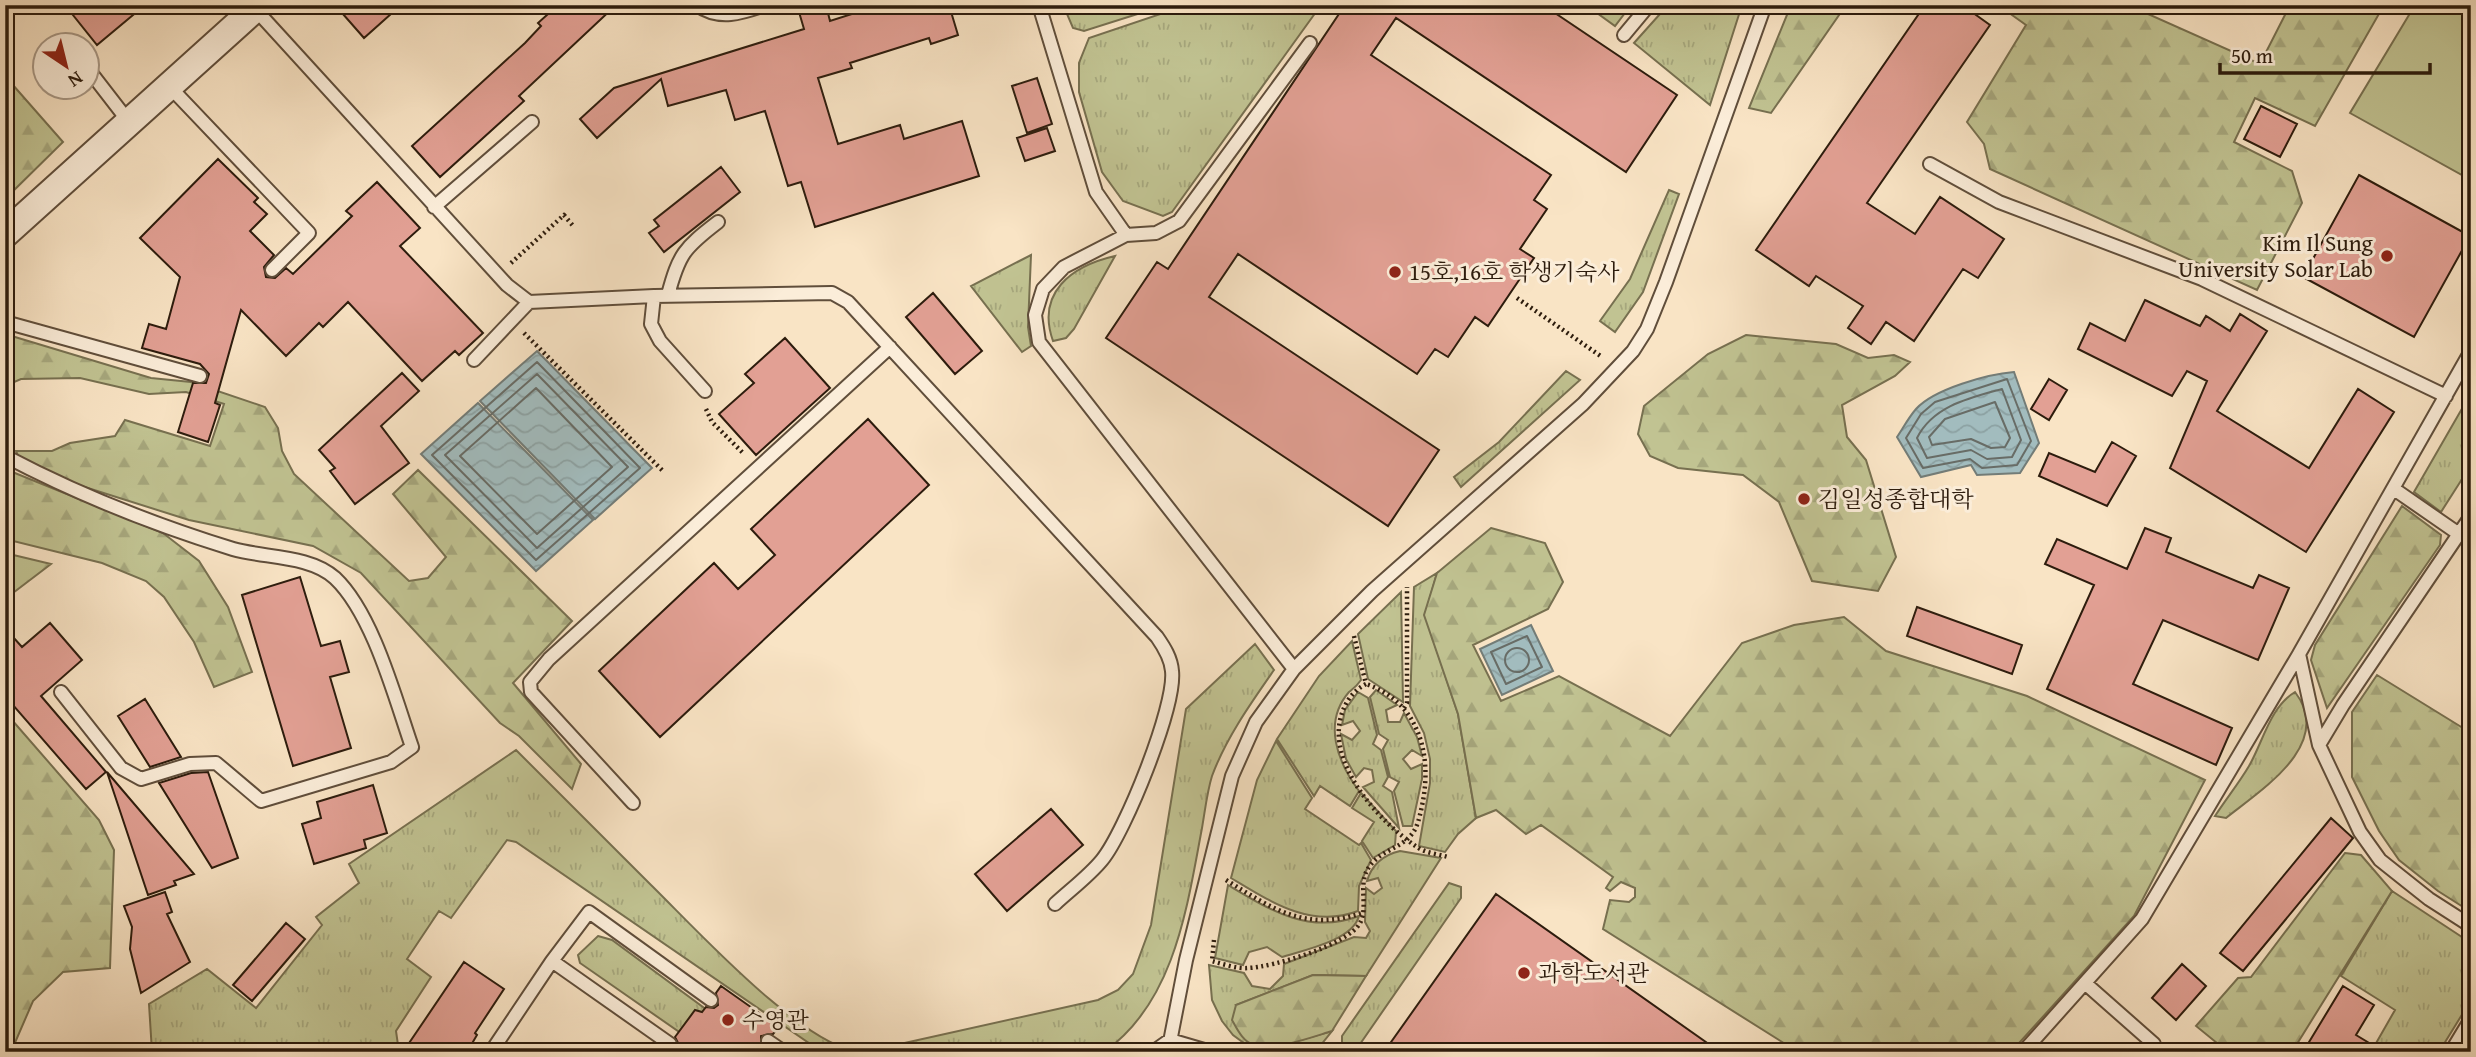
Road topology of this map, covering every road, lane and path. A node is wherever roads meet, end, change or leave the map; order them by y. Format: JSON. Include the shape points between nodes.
{"nodes":[{"id":1,"x":697,"y":5,"type":"edge"},
{"id":2,"x":765,"y":5,"type":"edge"},
{"id":3,"x":1038,"y":5,"type":"edge"},
{"id":4,"x":1649,"y":5,"type":"edge"},
{"id":5,"x":1765,"y":5,"type":"edge"},
{"id":6,"x":257,"y":7,"type":"edge"},
{"id":7,"x":1624,"y":35,"type":"dead end"},
{"id":8,"x":1310,"y":43,"type":"dead end"},
{"id":9,"x":169,"y":86,"type":"junction"},
{"id":10,"x":102,"y":87,"type":"edge"},
{"id":11,"x":129,"y":122,"type":"junction"},
{"id":12,"x":532,"y":122,"type":"dead end"},
{"id":13,"x":1930,"y":164,"type":"dead end"},
{"id":14,"x":435,"y":207,"type":"junction"},
{"id":15,"x":718,"y":222,"type":"dead end"},
{"id":16,"x":574,"y":227,"type":"dead end"},
{"id":17,"x":5,"y":234,"type":"edge"},
{"id":18,"x":1126,"y":235,"type":"junction"},
{"id":19,"x":272,"y":270,"type":"dead end"},
{"id":20,"x":497,"y":275,"type":"junction"},
{"id":21,"x":668,"y":295,"type":"junction"},
{"id":22,"x":653,"y":296,"type":"junction"},
{"id":23,"x":1517,"y":298,"type":"dead end"},
{"id":24,"x":529,"y":302,"type":"junction"},
{"id":25,"x":511,"y":320,"type":"junction"},
{"id":26,"x":5,"y":322,"type":"edge"},
{"id":27,"x":890,"y":346,"type":"junction"},
{"id":28,"x":2471,"y":351,"type":"edge"},
{"id":29,"x":1601,"y":355,"type":"dead end"},
{"id":30,"x":474,"y":360,"type":"dead end"},
{"id":31,"x":200,"y":376,"type":"dead end"},
{"id":32,"x":705,"y":391,"type":"joint"},
{"id":33,"x":2446,"y":396,"type":"junction"},
{"id":34,"x":5,"y":456,"type":"edge"},
{"id":35,"x":758,"y":467,"type":"junction"},
{"id":36,"x":664,"y":472,"type":"dead end"},
{"id":37,"x":2394,"y":489,"type":"junction"},
{"id":38,"x":2471,"y":516,"type":"edge"},
{"id":39,"x":2459,"y":534,"type":"junction"},
{"id":40,"x":1407,"y":579,"type":"dead end"},
{"id":41,"x":1353,"y":632,"type":"dead end"},
{"id":42,"x":2299,"y":654,"type":"junction"},
{"id":43,"x":1294,"y":669,"type":"junction"},
{"id":44,"x":1366,"y":684,"type":"junction"},
{"id":45,"x":61,"y":691,"type":"dead end"},
{"id":46,"x":1404,"y":708,"type":"junction"},
{"id":47,"x":2319,"y":745,"type":"junction"},
{"id":48,"x":633,"y":803,"type":"dead end"},
{"id":49,"x":1407,"y":839,"type":"junction"},
{"id":50,"x":1448,"y":857,"type":"dead end"},
{"id":51,"x":1225,"y":879,"type":"dead end"},
{"id":52,"x":1055,"y":904,"type":"dead end"},
{"id":53,"x":1362,"y":914,"type":"junction"},
{"id":54,"x":2471,"y":926,"type":"edge"},
{"id":55,"x":552,"y":961,"type":"junction"},
{"id":56,"x":1212,"y":961,"type":"dead end"},
{"id":57,"x":2086,"y":984,"type":"junction"},
{"id":58,"x":711,"y":1000,"type":"dead end"},
{"id":59,"x":2471,"y":1019,"type":"edge"},
{"id":60,"x":768,"y":1041,"type":"dead end"},
{"id":61,"x":670,"y":1044,"type":"dead end"},
{"id":62,"x":2154,"y":1044,"type":"dead end"},
{"id":63,"x":1169,"y":1046,"type":"edge"},
{"id":64,"x":491,"y":1052,"type":"edge"},
{"id":65,"x":784,"y":1052,"type":"edge"},
{"id":66,"x":1153,"y":1052,"type":"edge"},
{"id":67,"x":1211,"y":1052,"type":"edge"},
{"id":68,"x":2023,"y":1052,"type":"edge"},
{"id":69,"x":2451,"y":1052,"type":"edge"}],
"edges":[{"from":1,"to":2,"type":"lane","via":[[731,16]]},
{"from":3,"to":18,"type":"lane","via":[[1096,192]]},
{"from":4,"to":7,"type":"lane"},
{"from":5,"to":43,"type":"lane","via":[[1666,282],[1633,351],[1583,404],[1411,555]]},
{"from":6,"to":9,"type":"street"},
{"from":6,"to":14,"type":"lane"},
{"from":8,"to":18,"type":"lane","via":[[1179,221],[1156,233]]},
{"from":9,"to":11,"type":"street"},
{"from":9,"to":19,"type":"lane","via":[[309,233]]},
{"from":10,"to":11,"type":"lane"},
{"from":11,"to":17,"type":"street"},
{"from":12,"to":14,"type":"lane"},
{"from":13,"to":33,"type":"lane","via":[[1999,202],[2202,279]]},
{"from":14,"to":20,"type":"lane"},
{"from":15,"to":21,"type":"lane","via":[[677,261]]},
{"from":16,"to":20,"type":"path","via":[[564,215]]},
{"from":18,"to":43,"type":"lane","via":[[1064,267],[1043,289],[1035,315],[1039,342]]},
{"from":20,"to":24,"type":"lane"},
{"from":21,"to":22,"type":"lane"},
{"from":21,"to":27,"type":"lane","via":[[832,293],[848,302]]},
{"from":22,"to":24,"type":"lane"},
{"from":22,"to":32,"type":"lane","via":[[652,324],[660,341]]},
{"from":23,"to":29,"type":"path"},
{"from":24,"to":25,"type":"lane"},
{"from":25,"to":30,"type":"lane"},
{"from":25,"to":36,"type":"path"},
{"from":26,"to":31,"type":"lane"},
{"from":27,"to":35,"type":"lane"},
{"from":27,"to":52,"type":"lane","via":[[1157,637],[1173,672],[1162,723],[1137,797],[1103,860]]},
{"from":28,"to":33,"type":"lane"},
{"from":32,"to":35,"type":"path","via":[[706,414]]},
{"from":33,"to":37,"type":"lane"},
{"from":34,"to":45,"type":"lane","via":[[66,488],[234,549],[306,564],[333,577],[349,595],[379,652],[412,747],[391,762],[261,800],[216,763],[190,764],[141,779],[121,768]]},
{"from":35,"to":48,"type":"lane","via":[[549,659],[530,682],[531,692]]},
{"from":37,"to":39,"type":"lane"},
{"from":37,"to":42,"type":"lane"},
{"from":38,"to":39,"type":"lane"},
{"from":39,"to":47,"type":"lane"},
{"from":40,"to":46,"type":"path"},
{"from":41,"to":44,"type":"path"},
{"from":42,"to":47,"type":"lane"},
{"from":42,"to":57,"type":"lane","via":[[2142,919]]},
{"from":43,"to":63,"type":"lane","via":[[1255,722],[1232,776]]},
{"from":44,"to":46,"type":"path","via":[[1387,693]]},
{"from":44,"to":49,"type":"path","via":[[1352,694],[1343,709],[1337,740],[1353,779]]},
{"from":46,"to":49,"type":"path","via":[[1426,759],[1420,815]]},
{"from":47,"to":54,"type":"lane","via":[[2360,832],[2380,860]]},
{"from":49,"to":50,"type":"path","via":[[1419,849]]},
{"from":49,"to":53,"type":"path","via":[[1378,856],[1367,869]]},
{"from":51,"to":53,"type":"path","via":[[1295,918],[1321,922]]},
{"from":53,"to":56,"type":"path","via":[[1352,933],[1283,962],[1247,968]]},
{"from":55,"to":58,"type":"lane","via":[[589,912]]},
{"from":55,"to":61,"type":"lane"},
{"from":55,"to":64,"type":"lane"},
{"from":57,"to":62,"type":"lane"},
{"from":57,"to":68,"type":"lane"},
{"from":59,"to":69,"type":"lane"},
{"from":60,"to":65,"type":"lane"},
{"from":63,"to":66,"type":"lane"},
{"from":63,"to":67,"type":"lane"}]}
